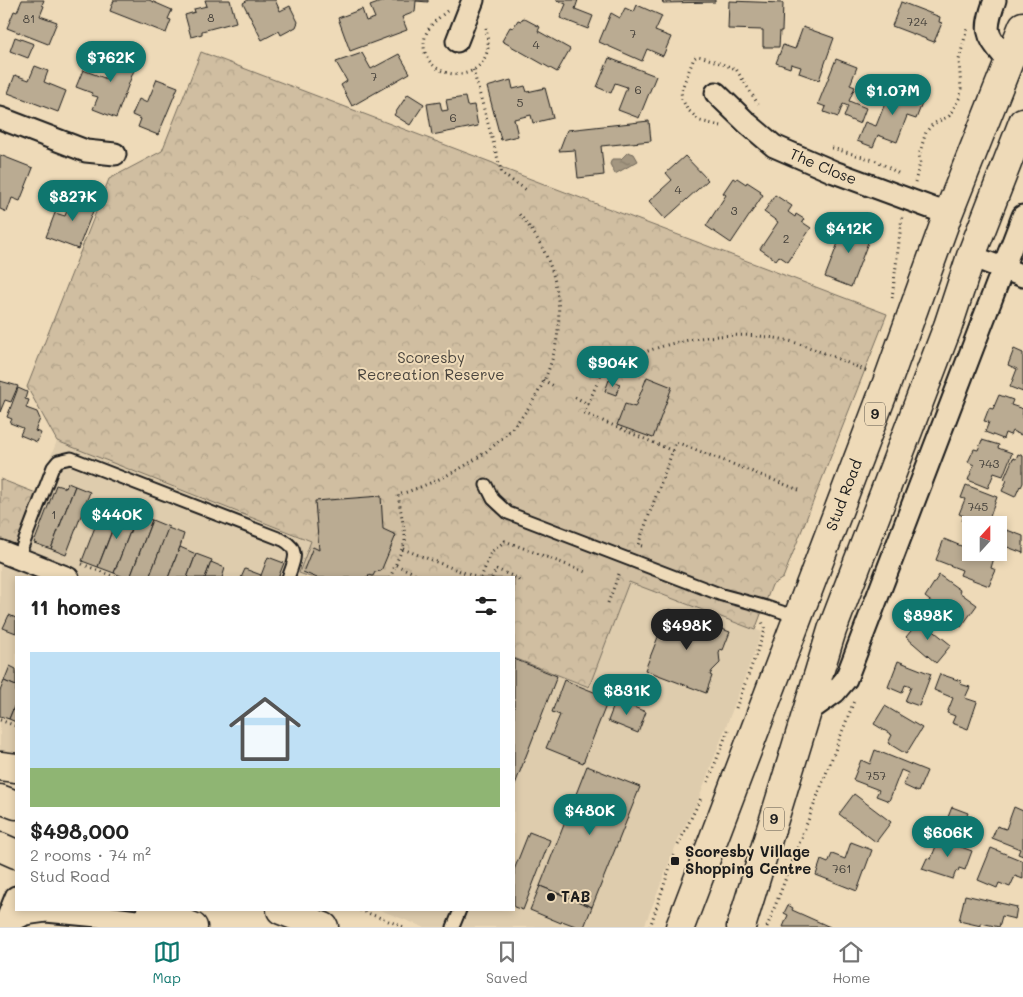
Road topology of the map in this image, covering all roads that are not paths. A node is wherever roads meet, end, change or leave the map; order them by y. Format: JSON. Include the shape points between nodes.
{"nodes":[{"id":1,"x":473,"y":0,"type":"edge"},
{"id":2,"x":995,"y":0,"type":"edge"},
{"id":3,"x":1023,"y":26,"type":"edge"},
{"id":4,"x":457,"y":41,"type":"dead end"},
{"id":5,"x":1009,"y":63,"type":"junction"},
{"id":6,"x":716,"y":93,"type":"dead end"},
{"id":7,"x":0,"y":118,"type":"edge"},
{"id":8,"x":1023,"y":122,"type":"edge"},
{"id":9,"x":115,"y":154,"type":"dead end"},
{"id":10,"x":948,"y":214,"type":"junction"},
{"id":11,"x":1023,"y":216,"type":"edge"},
{"id":12,"x":938,"y":243,"type":"junction"},
{"id":13,"x":971,"y":256,"type":"junction"},
{"id":14,"x":1003,"y":268,"type":"junction"},
{"id":15,"x":1023,"y":276,"type":"edge"},
{"id":16,"x":486,"y":485,"type":"dead end"},
{"id":17,"x":9,"y":555,"type":"edge"},
{"id":18,"x":63,"y":576,"type":"edge"},
{"id":19,"x":289,"y":576,"type":"edge"},
{"id":20,"x":798,"y":617,"type":"junction"},
{"id":21,"x":832,"y":630,"type":"junction"},
{"id":22,"x":807,"y":712,"type":"junction"},
{"id":23,"x":0,"y":766,"type":"edge"},
{"id":24,"x":15,"y":768,"type":"edge"},
{"id":25,"x":0,"y":799,"type":"edge"},
{"id":26,"x":15,"y":805,"type":"edge"},
{"id":27,"x":0,"y":847,"type":"edge"},
{"id":28,"x":15,"y":854,"type":"edge"},
{"id":29,"x":15,"y":899,"type":"edge"},
{"id":30,"x":154,"y":911,"type":"edge"},
{"id":31,"x":284,"y":911,"type":"edge"},
{"id":32,"x":456,"y":911,"type":"edge"},
{"id":33,"x":460,"y":911,"type":"edge"},
{"id":34,"x":4,"y":927,"type":"edge"},
{"id":35,"x":179,"y":927,"type":"edge"},
{"id":36,"x":193,"y":927,"type":"edge"},
{"id":37,"x":324,"y":927,"type":"edge"},
{"id":38,"x":453,"y":927,"type":"edge"},
{"id":39,"x":680,"y":927,"type":"edge"},
{"id":40,"x":741,"y":927,"type":"edge"}],
"edges":[{"from":1,"to":4,"type":"street"},
{"from":2,"to":5,"type":"street","via":[[987,28]]},
{"from":3,"to":5,"type":"main road","name":"Stud Road","number":"9"},
{"from":5,"to":10,"type":"main road","name":"Stud Road","number":"9"},
{"from":6,"to":10,"type":"street","name":"The Close","via":[[774,146]]},
{"from":7,"to":9,"type":"street","via":[[86,151]]},
{"from":8,"to":13,"type":"main road","number":"9"},
{"from":10,"to":12,"type":"main road","name":"Stud Road","number":"9"},
{"from":11,"to":14,"type":"street"},
{"from":12,"to":13,"type":"main road"},
{"from":12,"to":20,"type":"main road","name":"Stud Road","number":"9"},
{"from":13,"to":14,"type":"street"},
{"from":13,"to":21,"type":"main road","number":"9","via":[[948,326]]},
{"from":14,"to":15,"type":"street"},
{"from":14,"to":22,"type":"street","via":[[846,679]]},
{"from":16,"to":20,"type":"lane","via":[[493,499],[508,514],[722,596]]},
{"from":17,"to":18,"type":"street"},
{"from":17,"to":19,"type":"lane","via":[[53,466],[58,461],[71,458],[283,540],[294,551]]},
{"from":20,"to":21,"type":"main road"},
{"from":20,"to":39,"type":"main road","name":"Stud Road","number":"9"},
{"from":21,"to":22,"type":"main road","number":"9"},
{"from":22,"to":40,"type":"main road","number":"9"},
{"from":23,"to":24,"type":"main road"},
{"from":25,"to":26,"type":"main road"},
{"from":27,"to":28,"type":"main road"},
{"from":29,"to":34,"type":"street"},
{"from":30,"to":36,"type":"main road"},
{"from":31,"to":37,"type":"main road"},
{"from":32,"to":38,"type":"lane"},
{"from":33,"to":38,"type":"lane"},
{"from":34,"to":35,"type":"street","via":[[25,914],[46,911]]}]}
